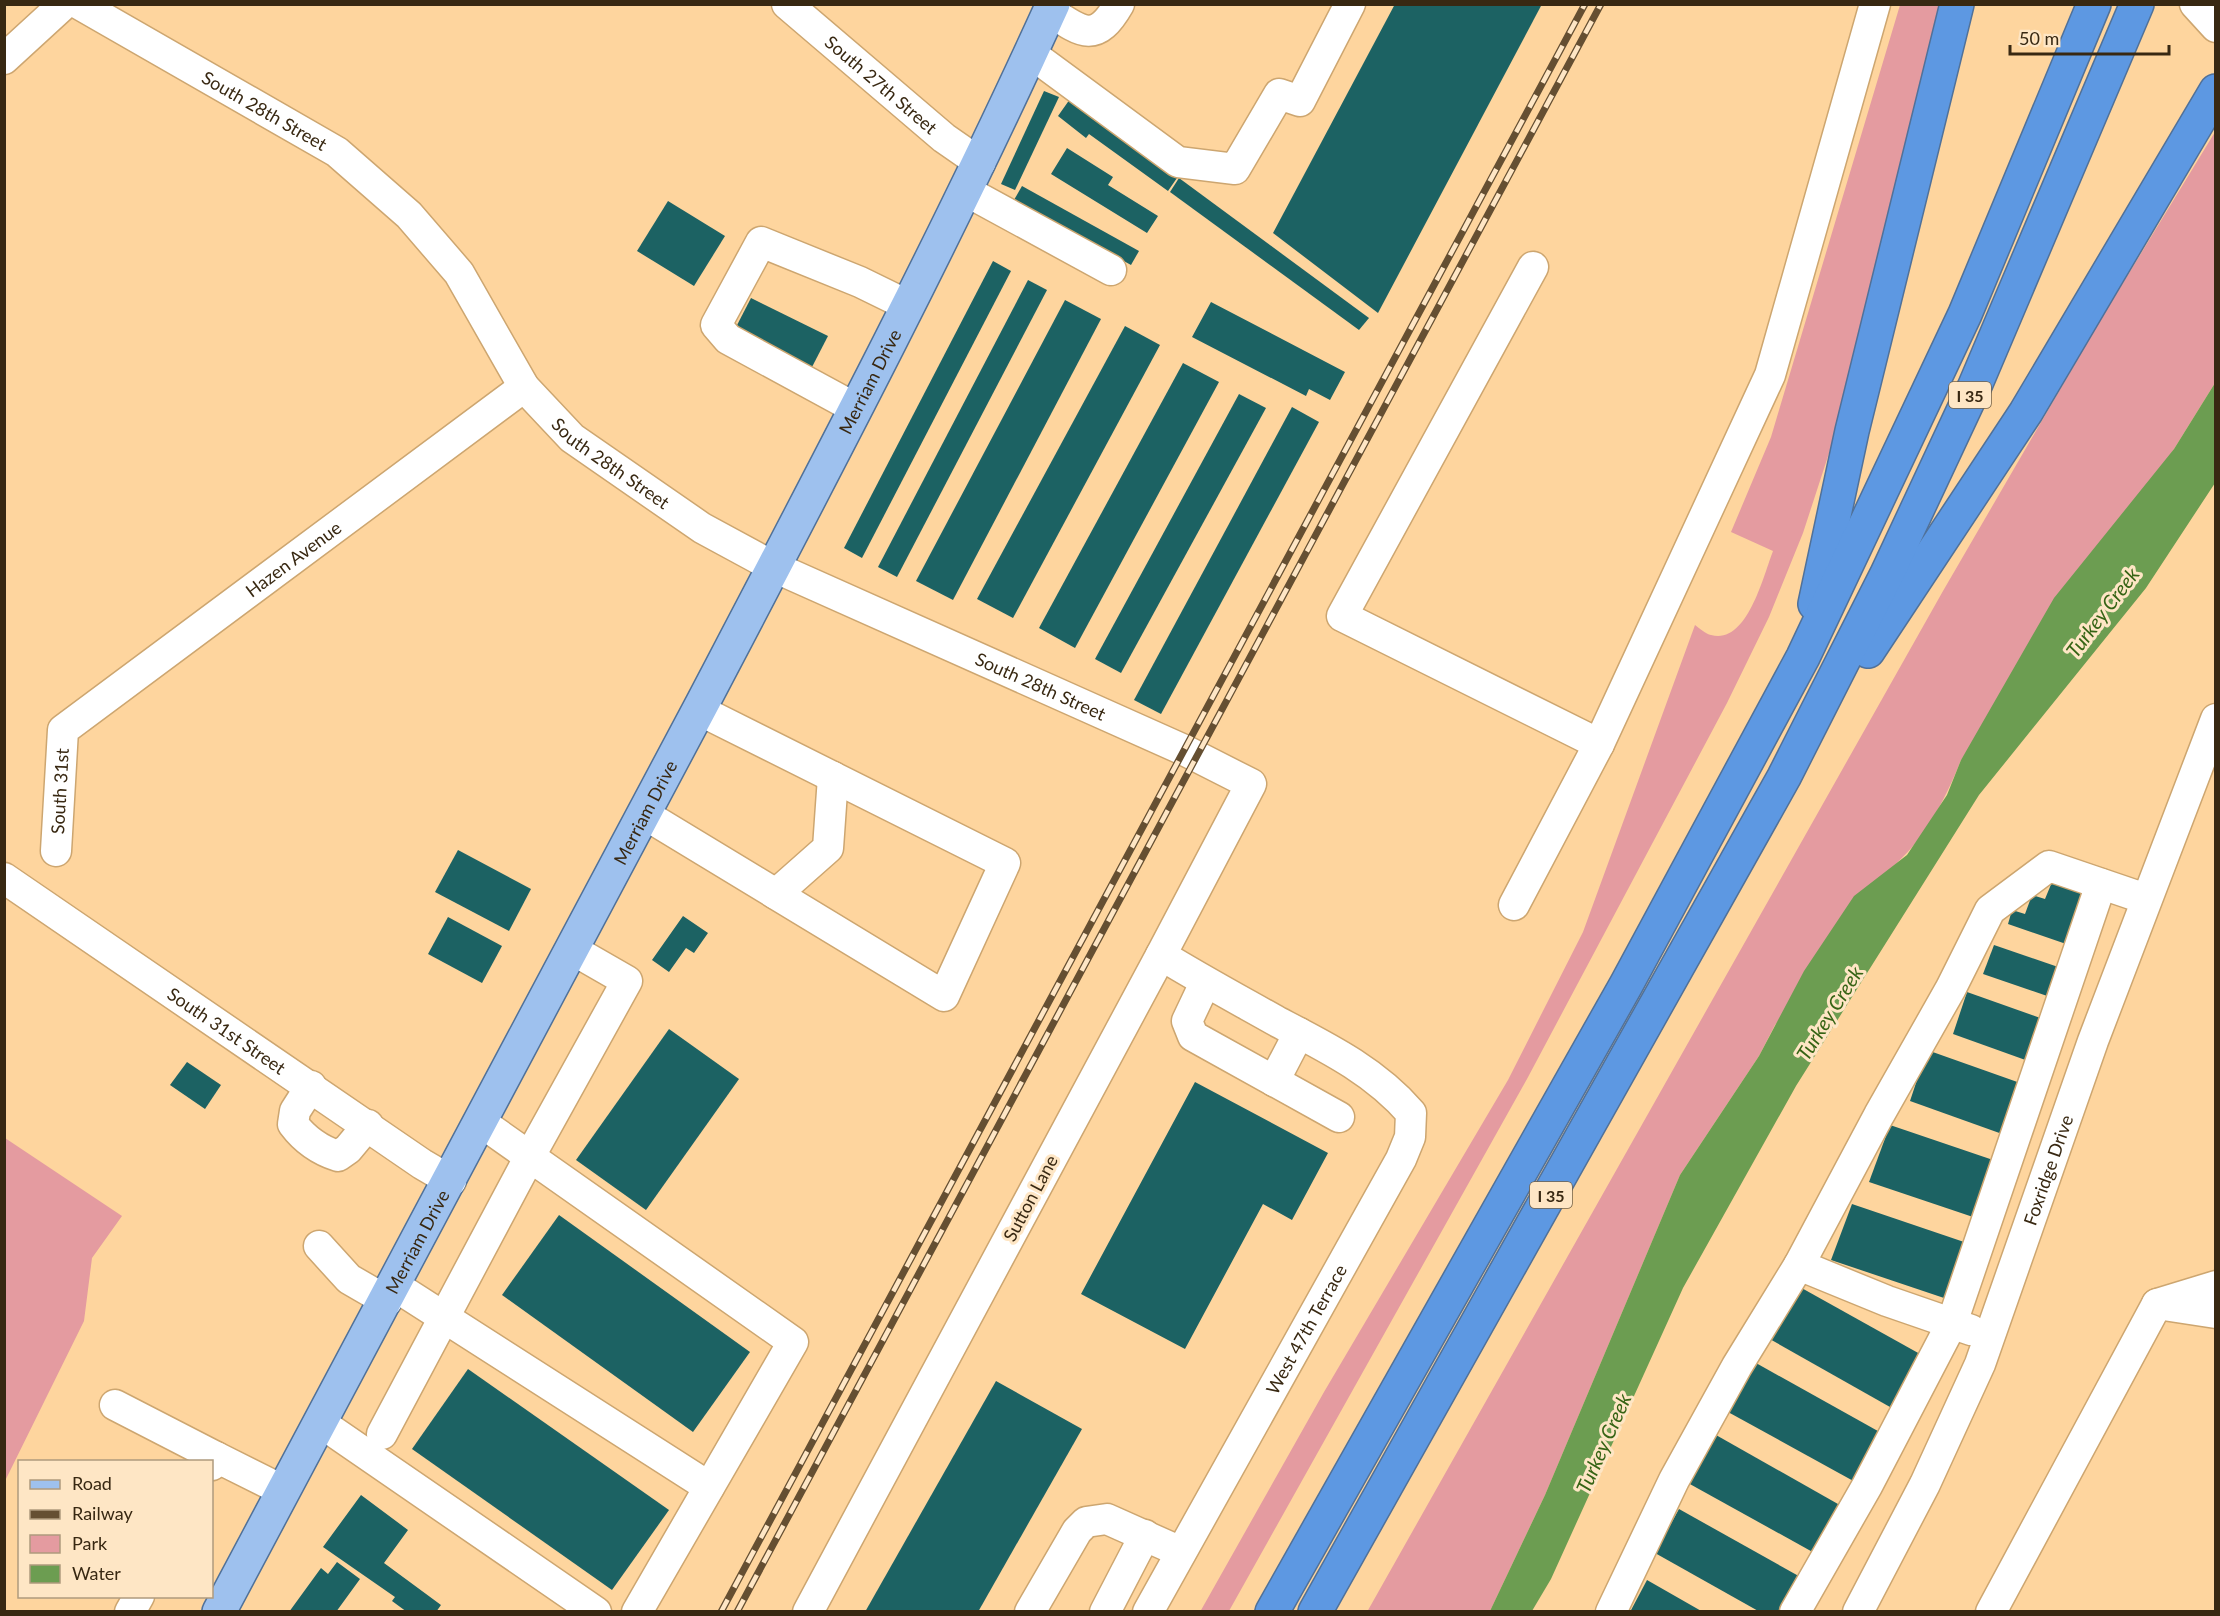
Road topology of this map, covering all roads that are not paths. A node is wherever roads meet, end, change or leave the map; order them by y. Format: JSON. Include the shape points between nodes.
{"nodes":[{"id":1,"x":64,"y":4,"type":"edge"},
{"id":2,"x":80,"y":4,"type":"edge"},
{"id":3,"x":787,"y":4,"type":"edge"},
{"id":4,"x":1119,"y":4,"type":"edge"},
{"id":5,"x":1350,"y":4,"type":"edge"},
{"id":6,"x":1875,"y":4,"type":"edge"},
{"id":7,"x":1957,"y":4,"type":"edge"},
{"id":8,"x":2094,"y":4,"type":"edge"},
{"id":9,"x":2137,"y":4,"type":"edge"},
{"id":10,"x":2195,"y":4,"type":"edge"},
{"id":11,"x":1051,"y":8,"type":"edge"},
{"id":12,"x":2215,"y":26,"type":"edge"},
{"id":13,"x":1030,"y":53,"type":"junction"},
{"id":14,"x":4,"y":59,"type":"edge"},
{"id":15,"x":2216,"y":91,"type":"edge"},
{"id":16,"x":973,"y":177,"type":"junction"},
{"id":17,"x":1533,"y":267,"type":"dead end"},
{"id":18,"x":1112,"y":270,"type":"dead end"},
{"id":19,"x":908,"y":305,"type":"junction"},
{"id":20,"x":524,"y":387,"type":"junction"},
{"id":21,"x":855,"y":408,"type":"junction"},
{"id":22,"x":774,"y":567,"type":"junction"},
{"id":23,"x":1803,"y":657,"type":"junction"},
{"id":24,"x":699,"y":710,"type":"junction"},
{"id":25,"x":2216,"y":719,"type":"edge"},
{"id":26,"x":63,"y":730,"type":"joint"},
{"id":27,"x":1599,"y":744,"type":"junction"},
{"id":28,"x":833,"y":777,"type":"junction"},
{"id":29,"x":1785,"y":777,"type":"junction"},
{"id":30,"x":1251,"y":784,"type":"joint"},
{"id":31,"x":644,"y":814,"type":"junction"},
{"id":32,"x":56,"y":851,"type":"dead end"},
{"id":33,"x":4,"y":879,"type":"edge"},
{"id":34,"x":2101,"y":884,"type":"junction"},
{"id":35,"x":776,"y":894,"type":"junction"},
{"id":36,"x":2146,"y":899,"type":"junction"},
{"id":37,"x":1514,"y":905,"type":"dead end"},
{"id":38,"x":573,"y":950,"type":"junction"},
{"id":39,"x":1161,"y":956,"type":"junction"},
{"id":40,"x":1205,"y":982,"type":"junction"},
{"id":41,"x":1299,"y":1033,"type":"junction"},
{"id":42,"x":1274,"y":1081,"type":"junction"},
{"id":43,"x":311,"y":1086,"type":"junction"},
{"id":44,"x":1339,"y":1117,"type":"dead end"},
{"id":45,"x":482,"y":1123,"type":"junction"},
{"id":46,"x":368,"y":1125,"type":"junction"},
{"id":47,"x":530,"y":1156,"type":"junction"},
{"id":48,"x":451,"y":1181,"type":"junction"},
{"id":49,"x":319,"y":1246,"type":"dead end"},
{"id":50,"x":1799,"y":1265,"type":"junction"},
{"id":51,"x":2216,"y":1286,"type":"edge"},
{"id":52,"x":391,"y":1294,"type":"junction"},
{"id":53,"x":2157,"y":1304,"type":"junction"},
{"id":54,"x":2216,"y":1313,"type":"edge"},
{"id":55,"x":444,"y":1317,"type":"junction"},
{"id":56,"x":1952,"y":1323,"type":"junction"},
{"id":57,"x":1990,"y":1336,"type":"junction"},
{"id":58,"x":115,"y":1405,"type":"dead end"},
{"id":59,"x":321,"y":1423,"type":"junction"},
{"id":60,"x":382,"y":1434,"type":"dead end"},
{"id":61,"x":212,"y":1460,"type":"edge"},
{"id":62,"x":214,"y":1461,"type":"edge"},
{"id":63,"x":709,"y":1487,"type":"junction"},
{"id":64,"x":284,"y":1491,"type":"junction"},
{"id":65,"x":1145,"y":1535,"type":"junction"},
{"id":66,"x":1181,"y":1552,"type":"junction"},
{"id":67,"x":138,"y":1598,"type":"edge"},
{"id":68,"x":220,"y":1598,"type":"edge"},
{"id":69,"x":130,"y":1611,"type":"edge"},
{"id":70,"x":596,"y":1611,"type":"edge"},
{"id":71,"x":637,"y":1611,"type":"edge"},
{"id":72,"x":808,"y":1611,"type":"edge"},
{"id":73,"x":1030,"y":1611,"type":"edge"},
{"id":74,"x":1105,"y":1611,"type":"edge"},
{"id":75,"x":1148,"y":1611,"type":"edge"},
{"id":76,"x":1272,"y":1611,"type":"edge"},
{"id":77,"x":1315,"y":1611,"type":"edge"},
{"id":78,"x":1611,"y":1611,"type":"edge"},
{"id":79,"x":1796,"y":1611,"type":"edge"},
{"id":80,"x":1858,"y":1611,"type":"edge"},
{"id":81,"x":1990,"y":1611,"type":"edge"}],
"edges":[{"from":1,"to":14,"type":"street"},
{"from":2,"to":20,"type":"street","name":"South 28th Street","via":[[338,152],[409,215],[459,273]]},
{"from":3,"to":16,"type":"street","name":"South 27th Street","via":[[944,138]]},
{"from":4,"to":11,"type":"street","via":[[1110,20],[1088,32],[1079,31]]},
{"from":5,"to":13,"type":"street","via":[[1300,101],[1279,94],[1235,169],[1178,162]]},
{"from":6,"to":27,"type":"street","via":[[1770,375]]},
{"from":7,"to":23,"type":"highway","via":[[1855,419]]},
{"from":8,"to":23,"type":"highway","number":"I 35","via":[[1965,314]]},
{"from":9,"to":29,"type":"highway","number":"I 35","via":[[1974,388],[1887,574]]},
{"from":10,"to":12,"type":"street"},
{"from":11,"to":13,"type":"main road","name":"Merriam Drive"},
{"from":13,"to":16,"type":"main road","name":"Merriam Drive"},
{"from":15,"to":29,"type":"highway","via":[[2026,411]]},
{"from":16,"to":18,"type":"street","name":"South 27th Street"},
{"from":16,"to":19,"type":"main road","name":"Merriam Drive"},
{"from":17,"to":27,"type":"street","via":[[1342,616]]},
{"from":19,"to":21,"type":"main road","name":"Merriam Drive"},
{"from":19,"to":21,"type":"street","via":[[761,242],[716,325],[728,339]]},
{"from":20,"to":22,"type":"street","name":"South 28th Street","via":[[572,438],[702,528]]},
{"from":20,"to":26,"type":"street","name":"Hazen Avenue"},
{"from":21,"to":22,"type":"main road","name":"Merriam Drive"},
{"from":22,"to":24,"type":"main road","name":"Merriam Drive"},
{"from":22,"to":30,"type":"street","name":"South 28th Street","via":[[1184,750]]},
{"from":23,"to":76,"type":"highway","number":"I 35","via":[[1626,986]]},
{"from":24,"to":28,"type":"street"},
{"from":24,"to":31,"type":"main road","name":"Merriam Drive"},
{"from":25,"to":36,"type":"street","name":"Foxridge Drive"},
{"from":26,"to":32,"type":"street","name":"South 31st"},
{"from":27,"to":37,"type":"street"},
{"from":28,"to":35,"type":"street","via":[[828,848]]},
{"from":28,"to":35,"type":"street","via":[[1005,863],[944,996]]},
{"from":29,"to":77,"type":"highway","number":"I 35"},
{"from":30,"to":39,"type":"street","name":"Sutton Lane"},
{"from":31,"to":35,"type":"street"},
{"from":31,"to":38,"type":"main road","name":"Merriam Drive"},
{"from":33,"to":43,"type":"street","name":"South 31st Street"},
{"from":34,"to":36,"type":"street"},
{"from":34,"to":50,"type":"street","via":[[2049,866],[1990,910]]},
{"from":34,"to":56,"type":"street"},
{"from":36,"to":57,"type":"street","name":"Foxridge Drive"},
{"from":38,"to":45,"type":"main road","name":"Merriam Drive"},
{"from":38,"to":47,"type":"street","via":[[627,981]]},
{"from":39,"to":40,"type":"street"},
{"from":39,"to":72,"type":"street","name":"Sutton Lane"},
{"from":40,"to":41,"type":"street"},
{"from":40,"to":42,"type":"street","via":[[1187,1021],[1188,1030]]},
{"from":41,"to":42,"type":"street"},
{"from":41,"to":66,"type":"street","name":"West 47th Terrace","via":[[1349,1060],[1400,1100],[1411,1113],[1410,1137]]},
{"from":42,"to":44,"type":"street"},
{"from":43,"to":46,"type":"street","name":"South 31st Street"},
{"from":43,"to":46,"type":"street","via":[[295,1111],[293,1124],[322,1151],[338,1156]]},
{"from":45,"to":47,"type":"street"},
{"from":45,"to":48,"type":"main road","name":"Merriam Drive"},
{"from":46,"to":48,"type":"street","name":"South 31st Street"},
{"from":47,"to":55,"type":"street"},
{"from":47,"to":63,"type":"street","via":[[793,1342]]},
{"from":48,"to":52,"type":"main road","name":"Merriam Drive"},
{"from":49,"to":52,"type":"street","via":[[349,1279]]},
{"from":50,"to":56,"type":"street"},
{"from":50,"to":78,"type":"street","via":[[1674,1480]]},
{"from":51,"to":53,"type":"street"},
{"from":52,"to":55,"type":"street"},
{"from":52,"to":59,"type":"main road","name":"Merriam Drive"},
{"from":53,"to":54,"type":"street"},
{"from":53,"to":81,"type":"street"},
{"from":55,"to":60,"type":"street"},
{"from":55,"to":63,"type":"street"},
{"from":56,"to":57,"type":"street"},
{"from":56,"to":79,"type":"street"},
{"from":57,"to":80,"type":"street","name":"Foxridge Drive","via":[[1925,1484]]},
{"from":58,"to":61,"type":"street"},
{"from":59,"to":64,"type":"main road","name":"Merriam Drive"},
{"from":59,"to":70,"type":"street"},
{"from":62,"to":64,"type":"street"},
{"from":63,"to":71,"type":"street"},
{"from":64,"to":68,"type":"main road","name":"Merriam Drive"},
{"from":65,"to":66,"type":"street"},
{"from":65,"to":73,"type":"street","via":[[1107,1519],[1086,1522]]},
{"from":65,"to":74,"type":"street"},
{"from":66,"to":75,"type":"street","name":"West 47th Terrace"},
{"from":67,"to":69,"type":"street"}]}
